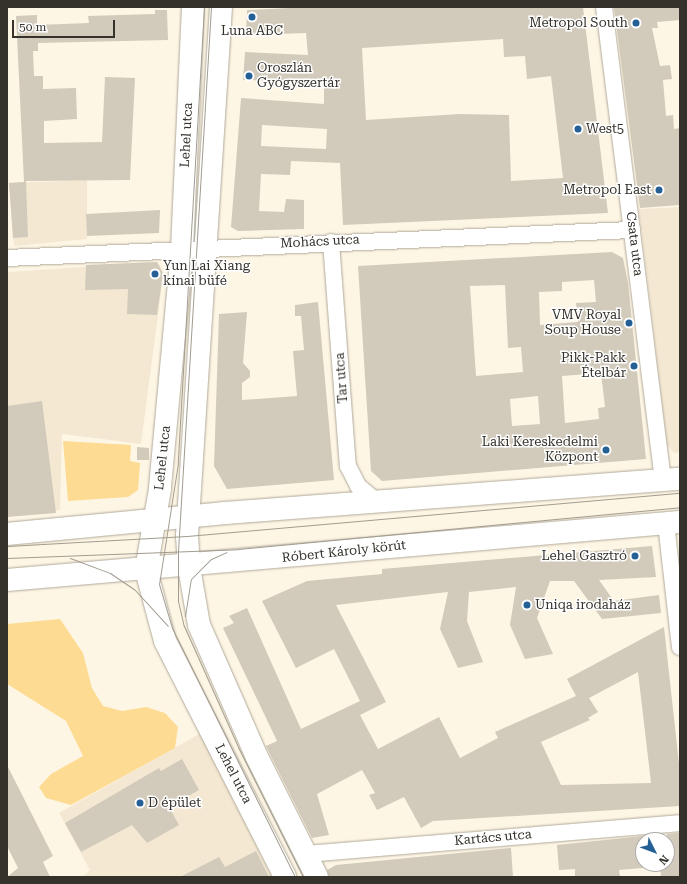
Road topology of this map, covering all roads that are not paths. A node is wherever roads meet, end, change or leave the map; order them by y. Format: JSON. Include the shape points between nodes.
{"nodes":[{"id":1,"x":193,"y":7,"type":"edge"},
{"id":2,"x":221,"y":7,"type":"edge"},
{"id":3,"x":604,"y":7,"type":"edge"},
{"id":4,"x":632,"y":230,"type":"junction"},
{"id":5,"x":331,"y":242,"type":"junction"},
{"id":6,"x":205,"y":248,"type":"junction"},
{"id":7,"x":182,"y":250,"type":"junction"},
{"id":8,"x":7,"y":258,"type":"edge"},
{"id":9,"x":672,"y":480,"type":"edge"},
{"id":10,"x":378,"y":503,"type":"junction"},
{"id":11,"x":188,"y":517,"type":"junction"},
{"id":12,"x":154,"y":519,"type":"junction"},
{"id":13,"x":673,"y":522,"type":"edge"},
{"id":14,"x":7,"y":534,"type":"edge"},
{"id":15,"x":189,"y":567,"type":"junction"},
{"id":16,"x":146,"y":570,"type":"junction"},
{"id":17,"x":7,"y":580,"type":"edge"},
{"id":18,"x":680,"y":647,"type":"edge"},
{"id":19,"x":680,"y":822,"type":"edge"},
{"id":20,"x":305,"y":854,"type":"junction"},
{"id":21,"x":285,"y":877,"type":"edge"},
{"id":22,"x":317,"y":877,"type":"edge"}],
"edges":[{"from":1,"to":7,"type":"main road","name":"Lehel utca"},
{"from":2,"to":6,"type":"main road","name":"Lehel utca"},
{"from":3,"to":4,"type":"street","name":"Csata utca"},
{"from":4,"to":5,"type":"street","name":"Mohács utca"},
{"from":4,"to":9,"type":"street","name":"Csata utca"},
{"from":5,"to":6,"type":"street","name":"Mohács utca"},
{"from":5,"to":10,"type":"street","name":"Tar utca","via":[[348,466],[358,486]]},
{"from":6,"to":7,"type":"street","name":"Mohács utca"},
{"from":6,"to":11,"type":"main road","name":"Lehel utca"},
{"from":7,"to":8,"type":"street","name":"Mohács utca"},
{"from":7,"to":12,"type":"main road","name":"Lehel utca"},
{"from":9,"to":10,"type":"main road"},
{"from":10,"to":11,"type":"main road"},
{"from":11,"to":12,"type":"main road"},
{"from":11,"to":15,"type":"main road","name":"Lehel utca"},
{"from":12,"to":14,"type":"main road"},
{"from":12,"to":16,"type":"main road","name":"Lehel utca"},
{"from":13,"to":15,"type":"main road","name":"Róbert Károly körút"},
{"from":13,"to":18,"type":"street"},
{"from":15,"to":16,"type":"main road","name":"Róbert Károly körút"},
{"from":15,"to":20,"type":"main road","name":"Lehel utca","via":[[199,625],[257,757]]},
{"from":16,"to":17,"type":"main road","name":"Róbert Károly körút"},
{"from":16,"to":21,"type":"main road","name":"Lehel utca","via":[[165,640]]},
{"from":19,"to":20,"type":"street","name":"Kartács utca"},
{"from":20,"to":22,"type":"main road","name":"Lehel utca"}]}
